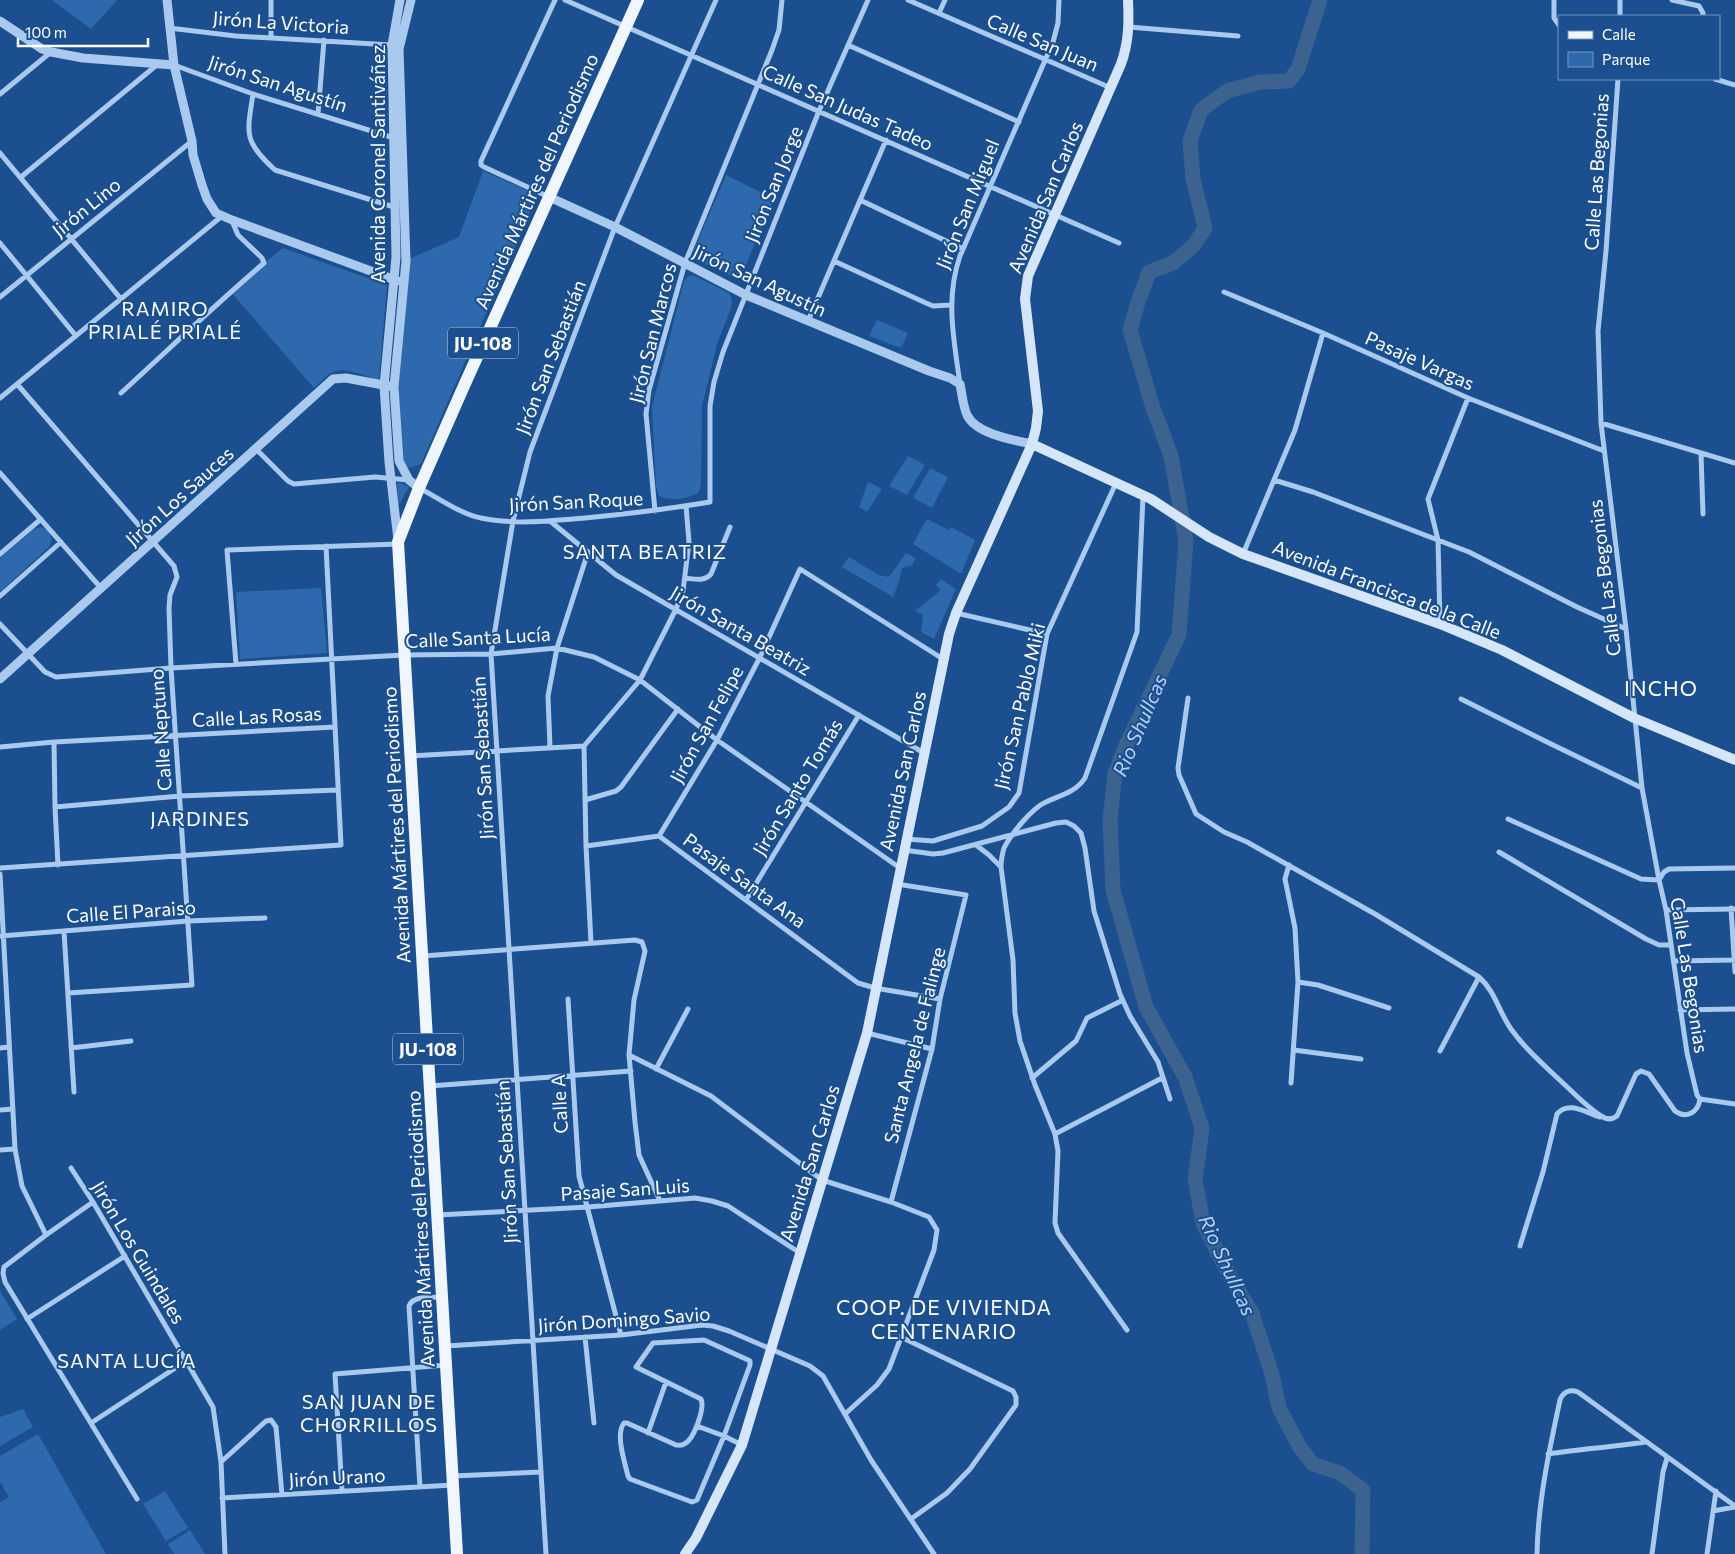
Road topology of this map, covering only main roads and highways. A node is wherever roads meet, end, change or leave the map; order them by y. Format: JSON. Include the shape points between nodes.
{"nodes":[{"id":1,"x":638,"y":0,"type":"edge"},
{"id":2,"x":1128,"y":0,"type":"edge"},
{"id":3,"x":1032,"y":444,"type":"junction"},
{"id":4,"x":1735,"y":760,"type":"edge"},
{"id":5,"x":457,"y":1554,"type":"edge"},
{"id":6,"x":686,"y":1554,"type":"edge"}],
"edges":[{"from":1,"to":5,"type":"main road","name":"Avenida Mártires del Periodismo","number":"JU-108","via":[[419,488],[398,543]]},
{"from":2,"to":3,"type":"main road","name":"Avenida San Carlos","via":[[1126,49],[1112,88],[1028,276],[1025,299],[1038,411]]},
{"from":3,"to":4,"type":"main road","name":"Avenida Francisca de la Calle","via":[[1147,497],[1209,537],[1243,554],[1440,624],[1502,650],[1634,718]]},
{"from":3,"to":6,"type":"main road","name":"Avenida San Carlos","via":[[949,634],[866,1033],[742,1445]]}]}
